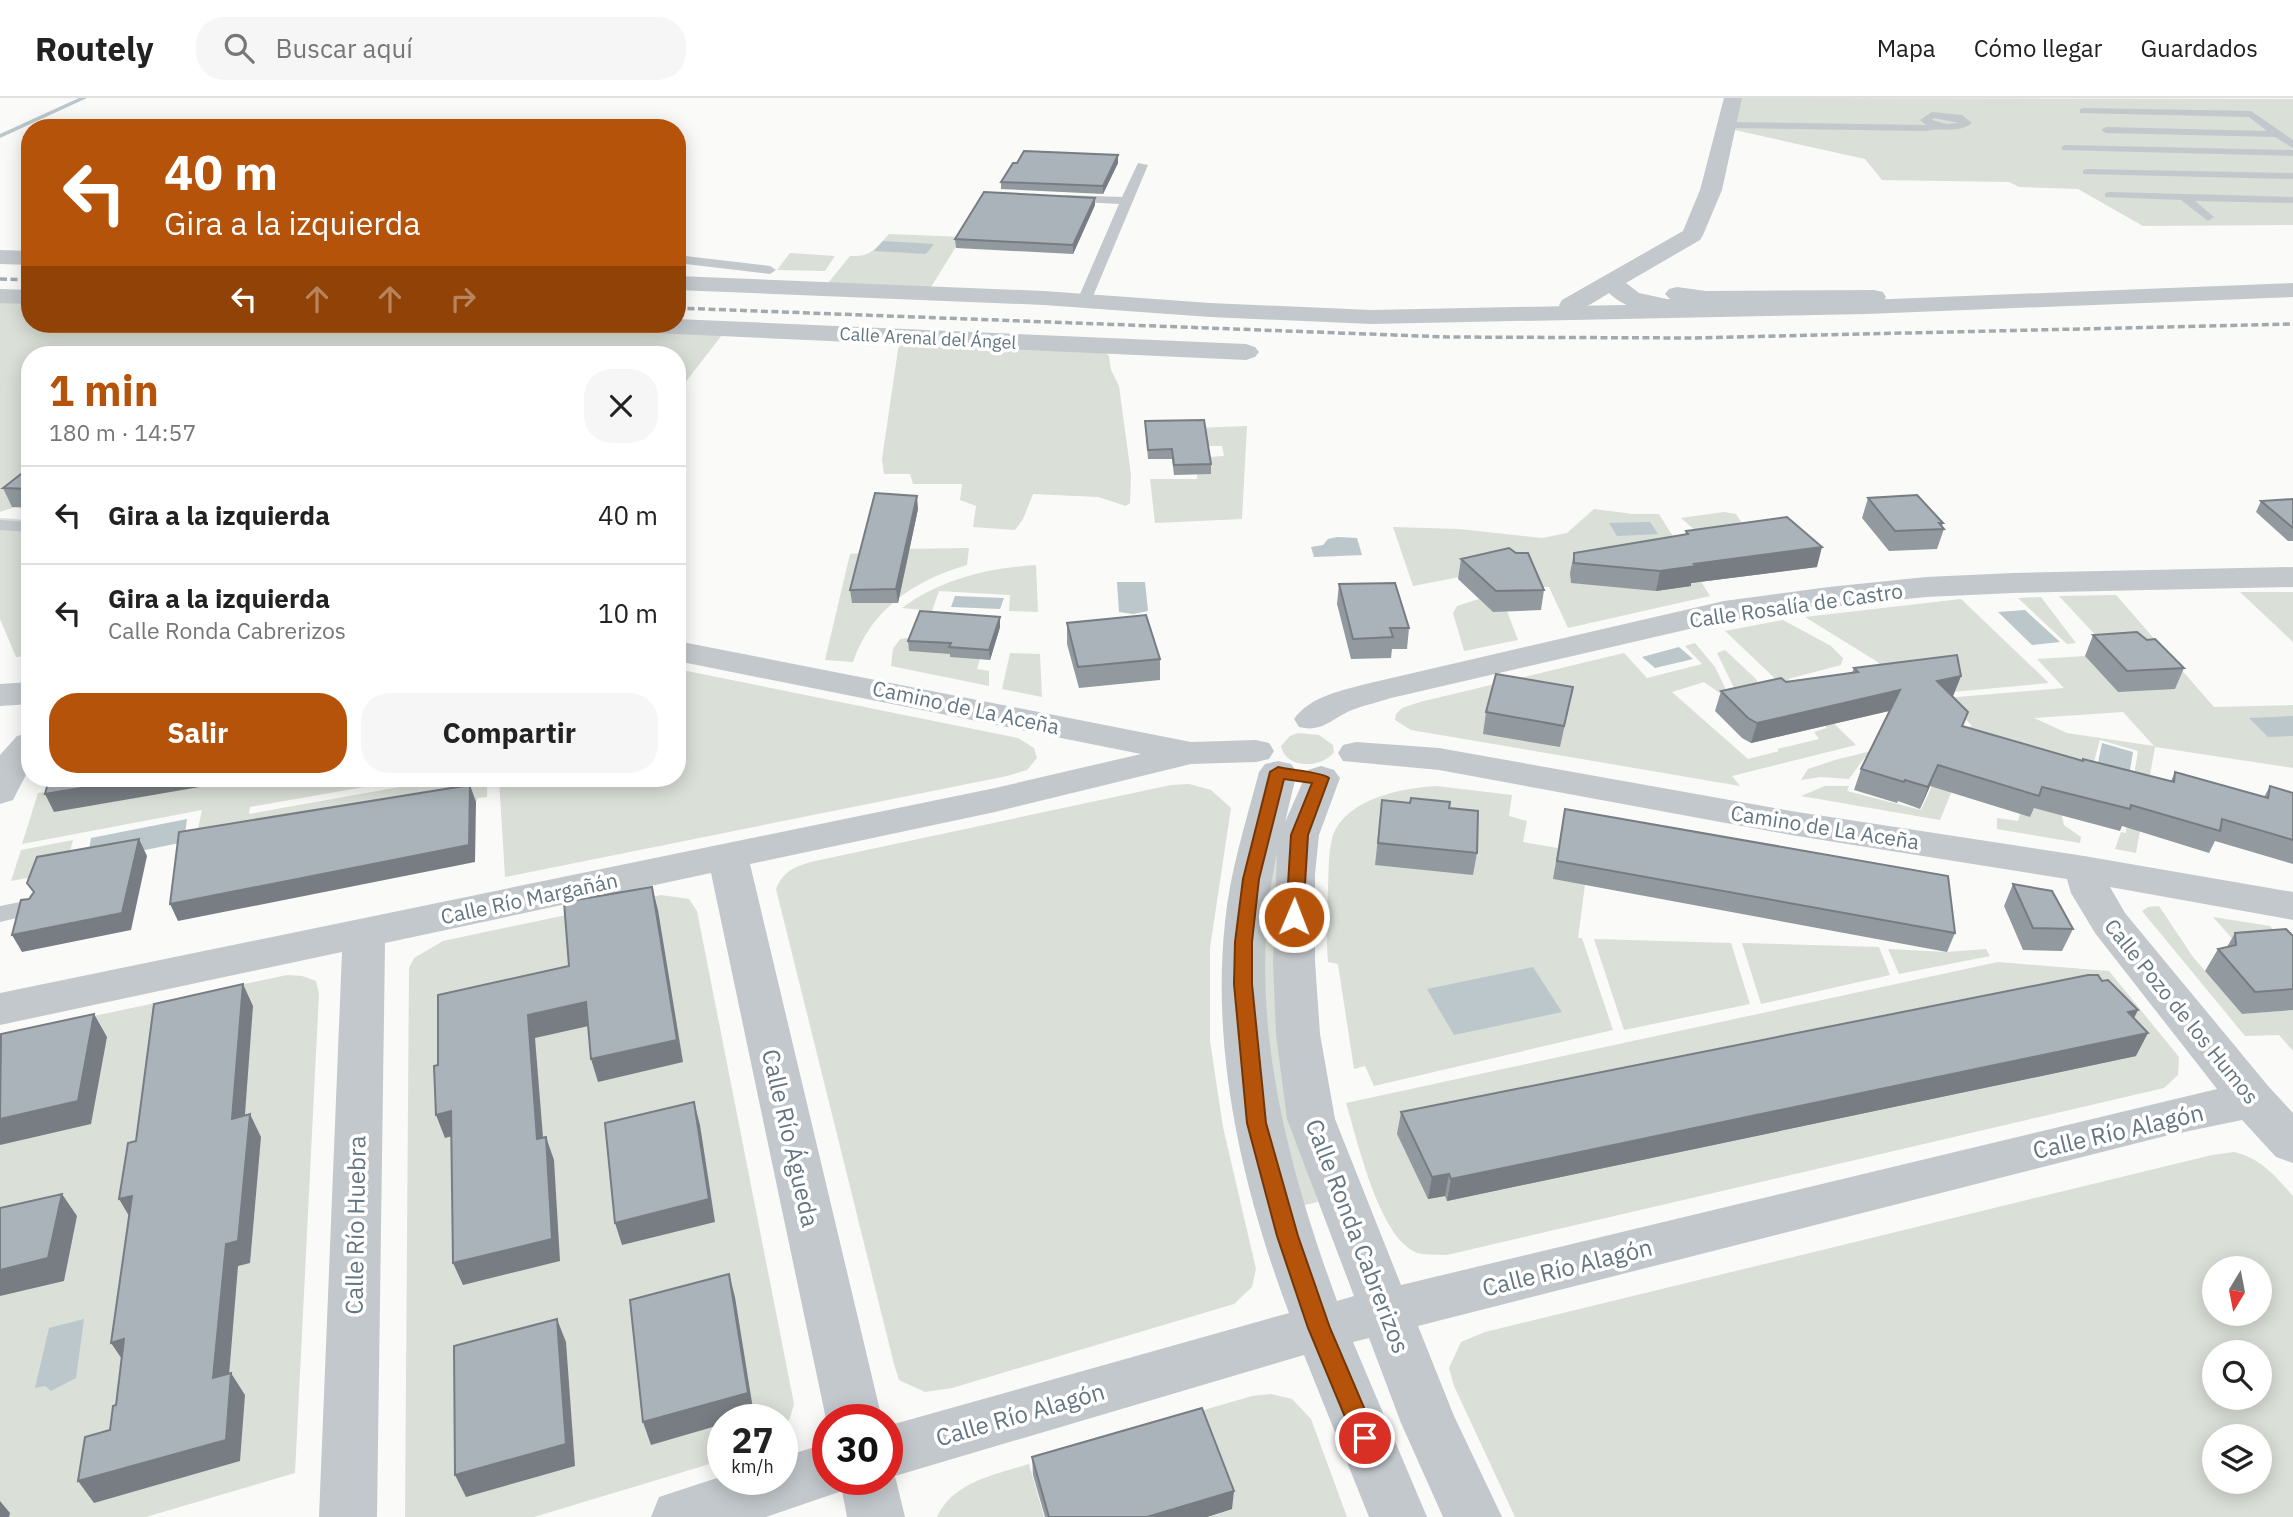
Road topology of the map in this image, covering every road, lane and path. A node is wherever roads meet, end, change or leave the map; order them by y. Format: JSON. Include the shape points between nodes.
{"nodes":[{"id":1,"x":1734,"y":98,"type":"edge"},
{"id":2,"x":1925,"y":118,"type":"junction"},
{"id":3,"x":1729,"y":122,"type":"junction"},
{"id":4,"x":1938,"y":125,"type":"junction"},
{"id":5,"x":2106,"y":130,"type":"junction"},
{"id":6,"x":2278,"y":134,"type":"junction"},
{"id":7,"x":2293,"y":135,"type":"edge"},
{"id":8,"x":2293,"y":145,"type":"edge"},
{"id":9,"x":2066,"y":148,"type":"dead end"},
{"id":10,"x":2128,"y":149,"type":"junction"},
{"id":11,"x":2293,"y":153,"type":"edge"},
{"id":12,"x":1142,"y":164,"type":"dead end"},
{"id":13,"x":2087,"y":172,"type":"dead end"},
{"id":14,"x":2156,"y":173,"type":"junction"},
{"id":15,"x":2293,"y":176,"type":"edge"},
{"id":16,"x":2109,"y":195,"type":"dead end"},
{"id":17,"x":2183,"y":196,"type":"junction"},
{"id":18,"x":1057,"y":197,"type":"edge"},
{"id":19,"x":2293,"y":200,"type":"edge"},
{"id":20,"x":1127,"y":201,"type":"junction"},
{"id":21,"x":2208,"y":218,"type":"dead end"},
{"id":22,"x":0,"y":257,"type":"edge"},
{"id":23,"x":21,"y":258,"type":"edge"},
{"id":24,"x":686,"y":259,"type":"edge"},
{"id":25,"x":1646,"y":264,"type":"junction"},
{"id":26,"x":770,"y":270,"type":"dead end"},
{"id":27,"x":686,"y":283,"type":"edge"},
{"id":28,"x":1612,"y":283,"type":"junction"},
{"id":29,"x":2293,"y":290,"type":"edge"},
{"id":30,"x":1651,"y":295,"type":"junction"},
{"id":31,"x":0,"y":296,"type":"edge"},
{"id":32,"x":21,"y":297,"type":"edge"},
{"id":33,"x":1084,"y":301,"type":"junction"},
{"id":34,"x":1884,"y":302,"type":"junction"},
{"id":35,"x":1571,"y":305,"type":"junction"},
{"id":36,"x":1429,"y":317,"type":"junction"},
{"id":37,"x":686,"y":327,"type":"edge"},
{"id":38,"x":1246,"y":352,"type":"dead end"},
{"id":39,"x":0,"y":526,"type":"edge"},
{"id":40,"x":21,"y":527,"type":"edge"},
{"id":41,"x":2293,"y":577,"type":"edge"},
{"id":42,"x":686,"y":653,"type":"edge"},
{"id":43,"x":21,"y":694,"type":"edge"},
{"id":44,"x":0,"y":695,"type":"edge"},
{"id":45,"x":1052,"y":724,"type":"junction"},
{"id":46,"x":1297,"y":746,"type":"junction"},
{"id":47,"x":1191,"y":753,"type":"junction"},
{"id":48,"x":21,"y":754,"type":"edge"},
{"id":49,"x":1058,"y":786,"type":"junction"},
{"id":50,"x":0,"y":792,"type":"edge"},
{"id":51,"x":728,"y":857,"type":"junction"},
{"id":52,"x":2084,"y":869,"type":"junction"},
{"id":53,"x":2293,"y":906,"type":"edge"},
{"id":54,"x":30,"y":908,"type":"edge"},
{"id":55,"x":0,"y":914,"type":"edge"},
{"id":56,"x":364,"y":932,"type":"junction"},
{"id":57,"x":0,"y":1009,"type":"edge"},
{"id":58,"x":2252,"y":1100,"type":"junction"},
{"id":59,"x":2293,"y":1144,"type":"edge"},
{"id":60,"x":1388,"y":1312,"type":"junction"},
{"id":61,"x":1319,"y":1328,"type":"junction"},
{"id":62,"x":851,"y":1404,"type":"edge"},
{"id":63,"x":903,"y":1447,"type":"edge"},
{"id":64,"x":812,"y":1475,"type":"edge"},
{"id":65,"x":871,"y":1495,"type":"edge"},
{"id":66,"x":348,"y":1517,"type":"edge"},
{"id":67,"x":680,"y":1517,"type":"edge"},
{"id":68,"x":876,"y":1517,"type":"edge"},
{"id":69,"x":1398,"y":1517,"type":"edge"},
{"id":70,"x":1473,"y":1517,"type":"edge"}],
"edges":[{"from":1,"to":3,"type":"street"},
{"from":2,"to":3,"type":"lane"},
{"from":2,"to":4,"type":"lane"},
{"from":2,"to":4,"type":"lane","via":[[1951,116],[1966,123]]},
{"from":3,"to":4,"type":"lane"},
{"from":3,"to":25,"type":"street","via":[[1711,190],[1692,235]]},
{"from":5,"to":6,"type":"lane"},
{"from":5,"to":6,"type":"lane","via":[[2084,111],[2251,114]]},
{"from":5,"to":10,"type":"lane"},
{"from":6,"to":7,"type":"lane"},
{"from":6,"to":8,"type":"lane"},
{"from":9,"to":10,"type":"lane"},
{"from":10,"to":11,"type":"lane"},
{"from":10,"to":14,"type":"lane"},
{"from":12,"to":20,"type":"lane"},
{"from":13,"to":14,"type":"lane"},
{"from":14,"to":15,"type":"lane"},
{"from":14,"to":17,"type":"lane"},
{"from":16,"to":17,"type":"lane"},
{"from":17,"to":19,"type":"lane"},
{"from":17,"to":21,"type":"lane"},
{"from":18,"to":20,"type":"lane"},
{"from":20,"to":33,"type":"lane"},
{"from":22,"to":23,"type":"street"},
{"from":24,"to":26,"type":"lane"},
{"from":25,"to":28,"type":"street"},
{"from":25,"to":30,"type":"street"},
{"from":27,"to":33,"type":"street"},
{"from":28,"to":30,"type":"street","via":[[1624,295]]},
{"from":28,"to":35,"type":"street"},
{"from":29,"to":34,"type":"street"},
{"from":30,"to":34,"type":"street","via":[[1668,307]]},
{"from":30,"to":35,"type":"street"},
{"from":30,"to":36,"type":"street","via":[[1609,309]]},
{"from":31,"to":32,"type":"street"},
{"from":33,"to":35,"type":"street","via":[[1341,309]]},
{"from":33,"to":36,"type":"street","via":[[1280,314]]},
{"from":34,"to":36,"type":"street"},
{"from":37,"to":38,"type":"street","name":"Calle Arenal del Ángel"},
{"from":39,"to":40,"type":"lane"},
{"from":41,"to":46,"type":"street","name":"Calle Rosalía de Castro","via":[[1926,587],[1737,609],[1338,703]]},
{"from":42,"to":45,"type":"street","name":"Camino de La Aceña"},
{"from":43,"to":44,"type":"street"},
{"from":45,"to":47,"type":"street","name":"Camino de La Aceña"},
{"from":45,"to":49,"type":"street","via":[[1068,754],[1067,769]]},
{"from":46,"to":47,"type":"street","name":"Camino de La Aceña"},
{"from":46,"to":52,"type":"street","name":"Camino de La Aceña","via":[[1439,759],[1791,823]]},
{"from":46,"to":60,"type":"street","name":"Calle Ronda Cabrerizos","via":[[1294,961],[1298,1034],[1311,1119]]},
{"from":46,"to":61,"type":"street","via":[[1251,879],[1243,984],[1256,1123]]},
{"from":47,"to":49,"type":"street","name":"Calle Río Margañán"},
{"from":48,"to":50,"type":"street"},
{"from":49,"to":51,"type":"street","name":"Calle Río Margañán"},
{"from":51,"to":56,"type":"street","name":"Calle Río Margañán"},
{"from":51,"to":62,"type":"street","name":"Calle Río Águeda"},
{"from":52,"to":53,"type":"street","name":"Camino de La Aceña"},
{"from":52,"to":58,"type":"street","name":"Calle Pozo de los Humos","via":[[2091,893],[2110,923]]},
{"from":54,"to":55,"type":"lane"},
{"from":56,"to":57,"type":"street","name":"Calle Río Margañán"},
{"from":56,"to":66,"type":"street","name":"Calle Río Huebra"},
{"from":58,"to":59,"type":"street","name":"Calle Pozo de los Humos"},
{"from":58,"to":60,"type":"street","name":"Calle Río Alagón"},
{"from":60,"to":61,"type":"street","name":"Calle Río Alagón"},
{"from":60,"to":70,"type":"street","name":"Calle Ronda Cabrerizos","via":[[1429,1423]]},
{"from":61,"to":63,"type":"street","name":"Calle Río Alagón"},
{"from":61,"to":69,"type":"street"},
{"from":64,"to":67,"type":"street"},
{"from":65,"to":68,"type":"street"}]}
